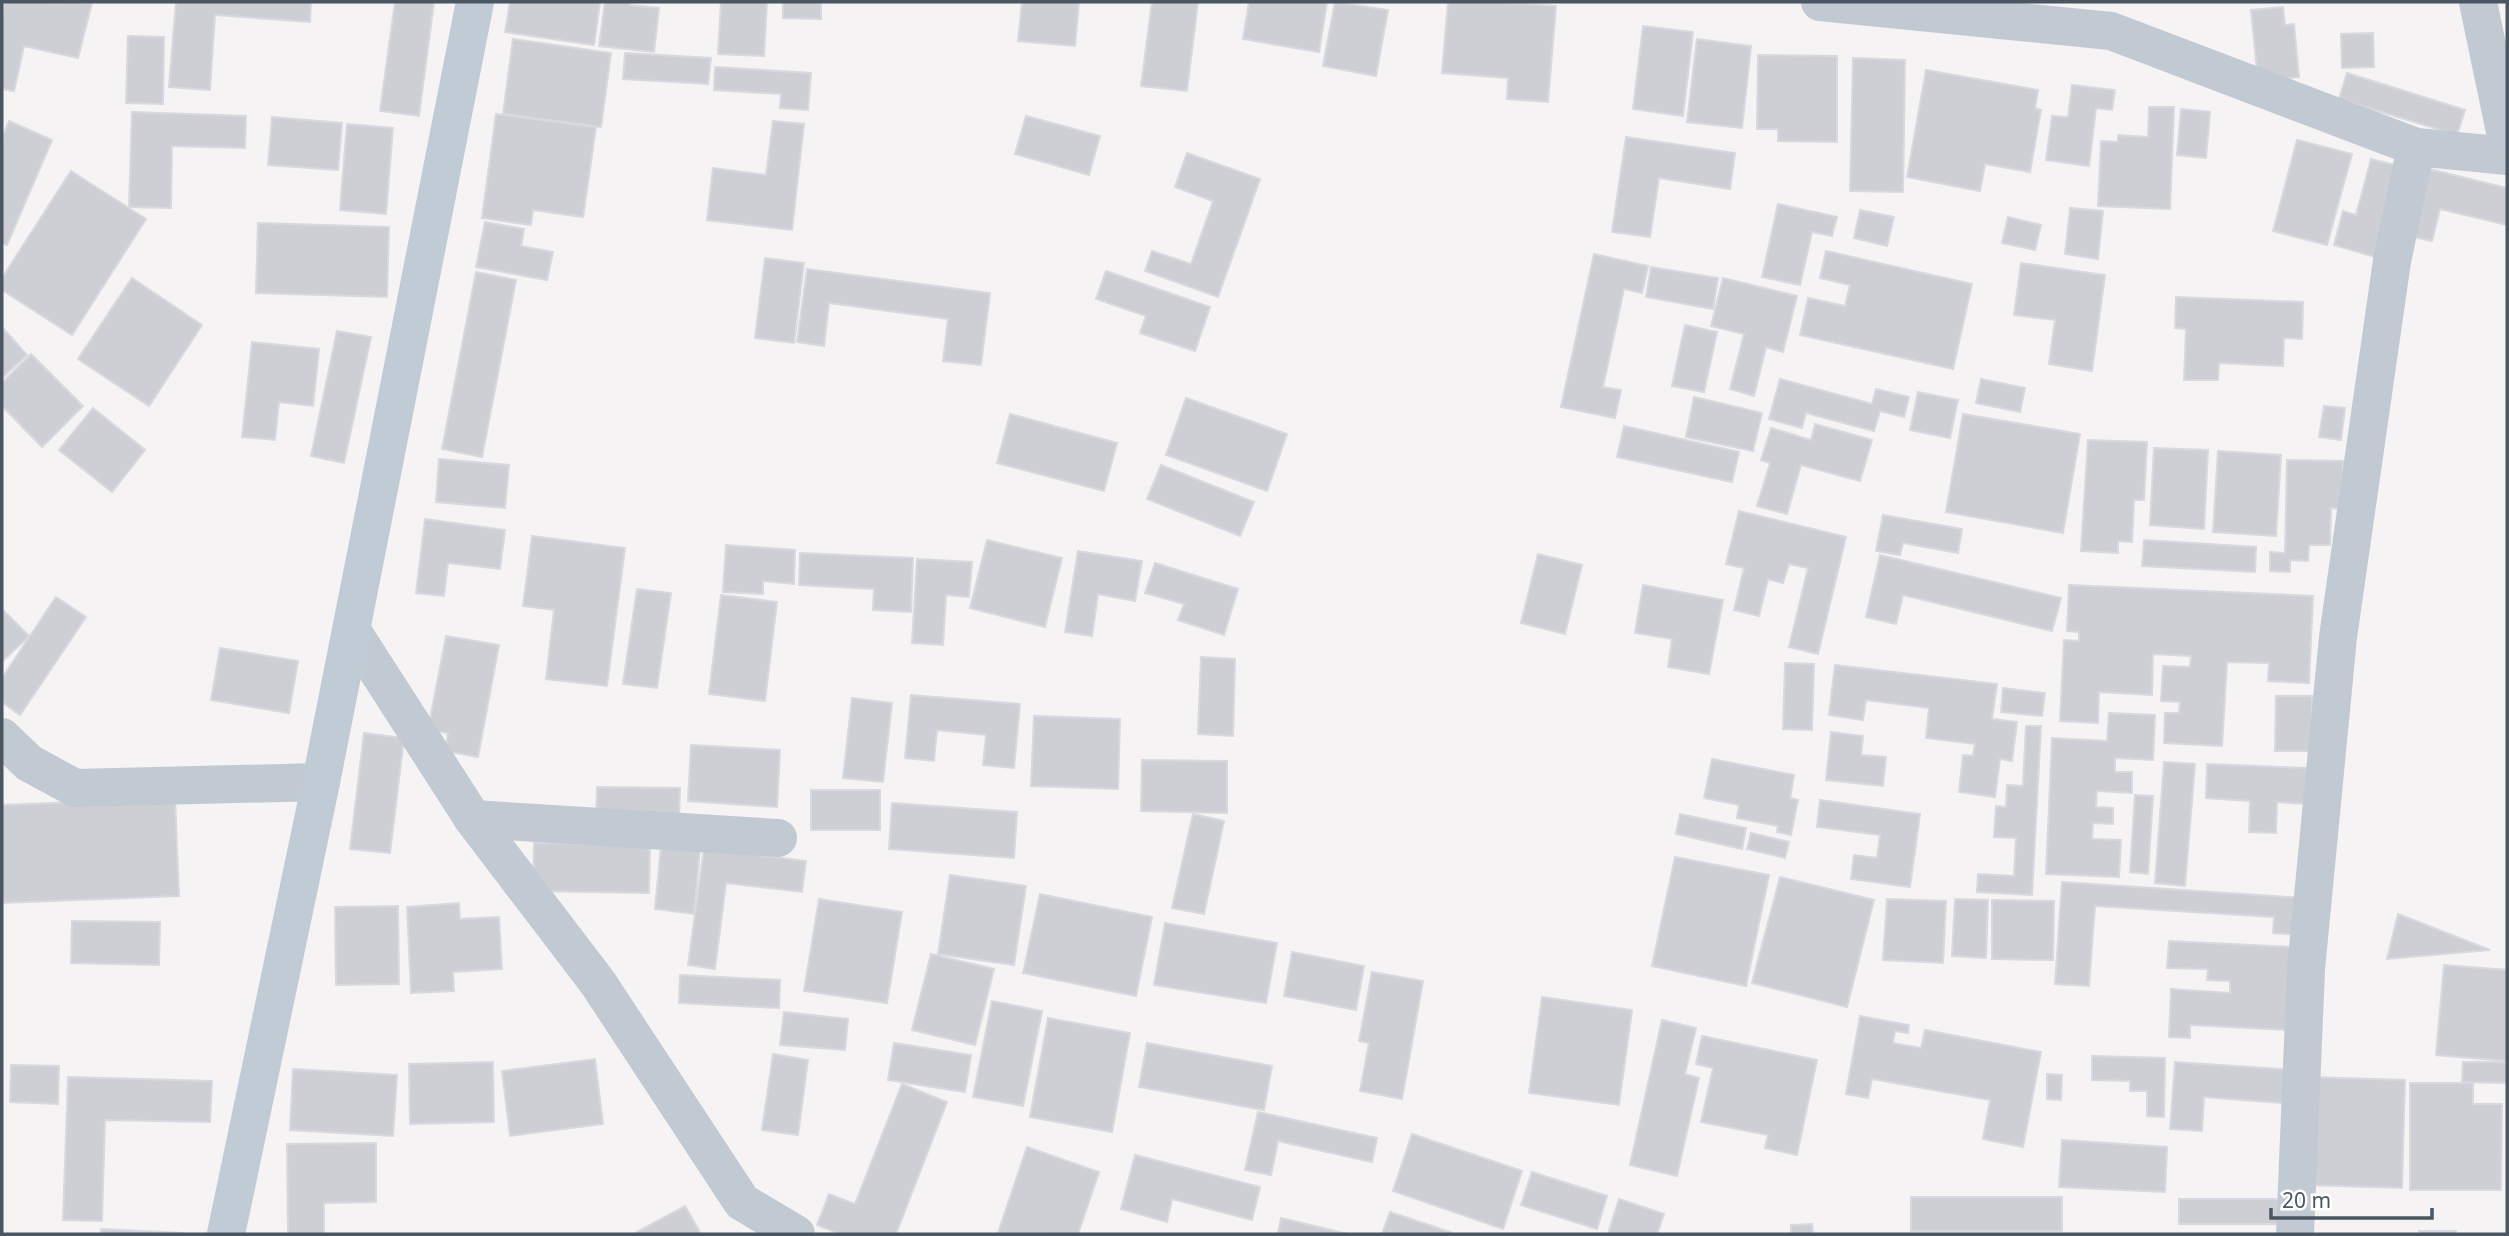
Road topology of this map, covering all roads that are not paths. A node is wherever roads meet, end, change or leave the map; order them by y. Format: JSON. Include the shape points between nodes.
{"nodes":[{"id":1,"x":475,"y":2,"type":"edge"},
{"id":2,"x":1821,"y":2,"type":"edge"},
{"id":3,"x":2478,"y":2,"type":"edge"},
{"id":4,"x":2507,"y":141,"type":"edge"},
{"id":5,"x":2416,"y":147,"type":"junction"},
{"id":6,"x":2507,"y":156,"type":"edge"},
{"id":7,"x":352,"y":631,"type":"junction"},
{"id":8,"x":2,"y":737,"type":"edge"},
{"id":9,"x":321,"y":782,"type":"junction"},
{"id":10,"x":473,"y":819,"type":"junction"},
{"id":11,"x":778,"y":838,"type":"dead end"},
{"id":12,"x":226,"y":1234,"type":"edge"},
{"id":13,"x":796,"y":1234,"type":"edge"},
{"id":14,"x":2295,"y":1234,"type":"edge"}],
"edges":[{"from":1,"to":7,"type":"main road"},
{"from":2,"to":5,"type":"street","via":[[2111,31]]},
{"from":3,"to":4,"type":"street"},
{"from":5,"to":6,"type":"street"},
{"from":5,"to":14,"type":"street","via":[[2392,261],[2338,637],[2306,969]]},
{"from":7,"to":9,"type":"main road"},
{"from":7,"to":10,"type":"street"},
{"from":8,"to":9,"type":"street","via":[[29,763],[75,788]]},
{"from":9,"to":12,"type":"main road"},
{"from":10,"to":11,"type":"street"},
{"from":10,"to":13,"type":"street","via":[[598,983],[742,1202]]}]}
